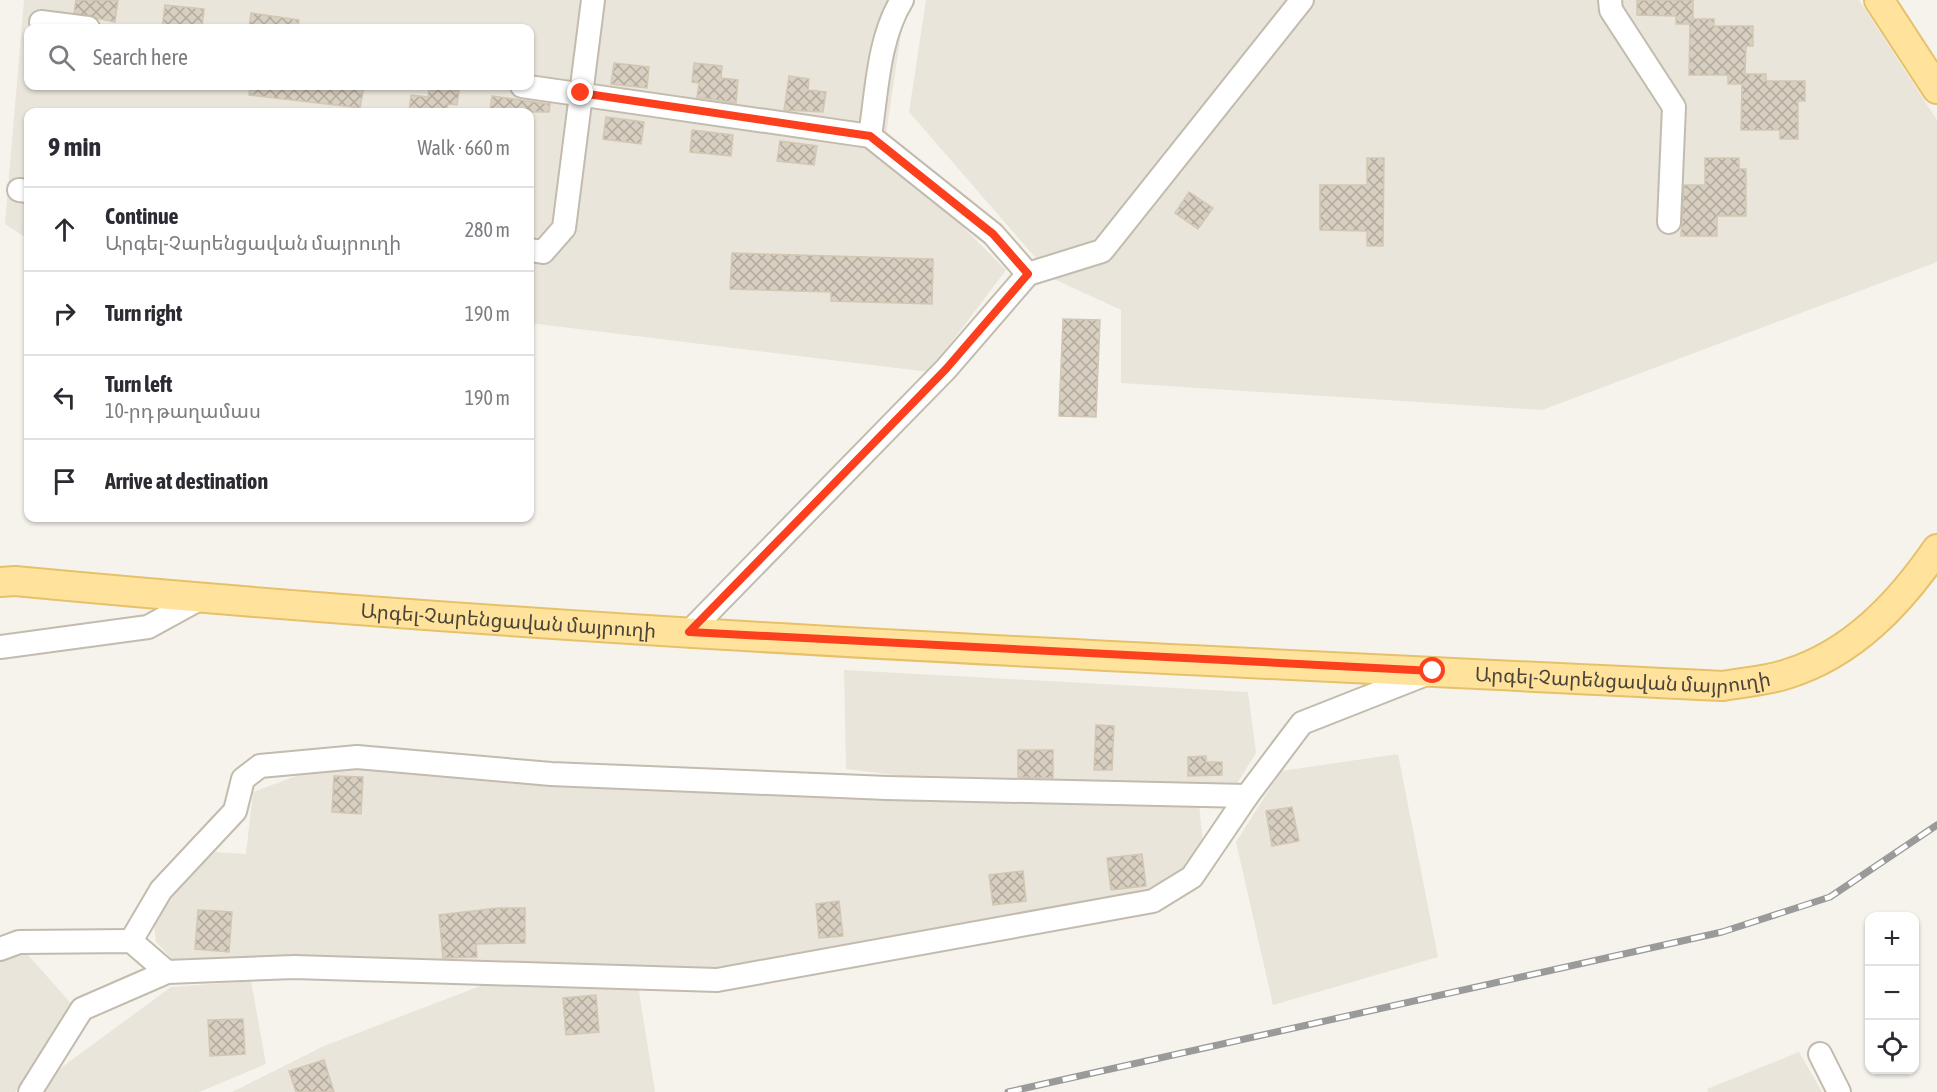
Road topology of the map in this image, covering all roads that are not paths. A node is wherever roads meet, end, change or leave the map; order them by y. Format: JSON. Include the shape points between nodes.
{"nodes":[{"id":1,"x":593,"y":0,"type":"edge"},
{"id":2,"x":902,"y":0,"type":"edge"},
{"id":3,"x":1302,"y":0,"type":"edge"},
{"id":4,"x":1610,"y":0,"type":"edge"},
{"id":5,"x":1879,"y":0,"type":"edge"},
{"id":6,"x":41,"y":22,"type":"dead end"},
{"id":7,"x":57,"y":24,"type":"edge"},
{"id":8,"x":534,"y":87,"type":"edge"},
{"id":9,"x":1937,"y":88,"type":"edge"},
{"id":10,"x":581,"y":93,"type":"junction"},
{"id":11,"x":870,"y":136,"type":"junction"},
{"id":12,"x":1669,"y":222,"type":"dead end"},
{"id":13,"x":534,"y":251,"type":"edge"},
{"id":14,"x":1028,"y":274,"type":"junction"},
{"id":15,"x":1937,"y":549,"type":"edge"},
{"id":16,"x":0,"y":582,"type":"edge"},
{"id":17,"x":201,"y":598,"type":"junction"},
{"id":18,"x":689,"y":632,"type":"junction"},
{"id":19,"x":0,"y":647,"type":"edge"},
{"id":20,"x":1433,"y":671,"type":"junction"},
{"id":21,"x":1246,"y":796,"type":"junction"},
{"id":22,"x":132,"y":941,"type":"junction"},
{"id":23,"x":0,"y":949,"type":"edge"},
{"id":24,"x":167,"y":972,"type":"junction"},
{"id":25,"x":1820,"y":1054,"type":"dead end"},
{"id":26,"x":30,"y":1092,"type":"edge"},
{"id":27,"x":1839,"y":1092,"type":"edge"}],
"edges":[{"from":1,"to":10,"type":"street"},
{"from":2,"to":11,"type":"street","via":[[892,17],[884,46]]},
{"from":3,"to":14,"type":"street","via":[[1102,251]]},
{"from":4,"to":12,"type":"street","via":[[1611,10],[1674,106]]},
{"from":5,"to":9,"type":"main road"},
{"from":6,"to":7,"type":"street"},
{"from":8,"to":10,"type":"street"},
{"from":10,"to":11,"type":"street"},
{"from":10,"to":13,"type":"street","via":[[564,228],[543,252]]},
{"from":11,"to":14,"type":"street","via":[[993,234]]},
{"from":14,"to":18,"type":"street","via":[[946,369]]},
{"from":15,"to":20,"type":"main road","name":"Արգել-Չարենցավան մայրուղի","via":[[1915,581],[1871,628],[1816,664],[1785,675],[1724,686]]},
{"from":16,"to":17,"type":"main road","name":"Արգել-Չարենցավան մայրուղի"},
{"from":17,"to":18,"type":"main road","name":"Արգել-Չարենցավան մայրուղի"},
{"from":17,"to":19,"type":"street","via":[[148,627]]},
{"from":18,"to":20,"type":"main road","name":"Արգել-Չարենցավան մայրուղի"},
{"from":20,"to":21,"type":"street","via":[[1302,723]]},
{"from":21,"to":22,"type":"street","via":[[887,788],[575,775],[357,756],[260,766],[243,779],[235,812],[161,890]]},
{"from":21,"to":24,"type":"street","via":[[1192,877],[1153,901],[717,980],[294,967]]},
{"from":22,"to":23,"type":"street","via":[[19,942]]},
{"from":22,"to":24,"type":"street"},
{"from":24,"to":26,"type":"street","via":[[82,1009]]},
{"from":25,"to":27,"type":"street"}]}
